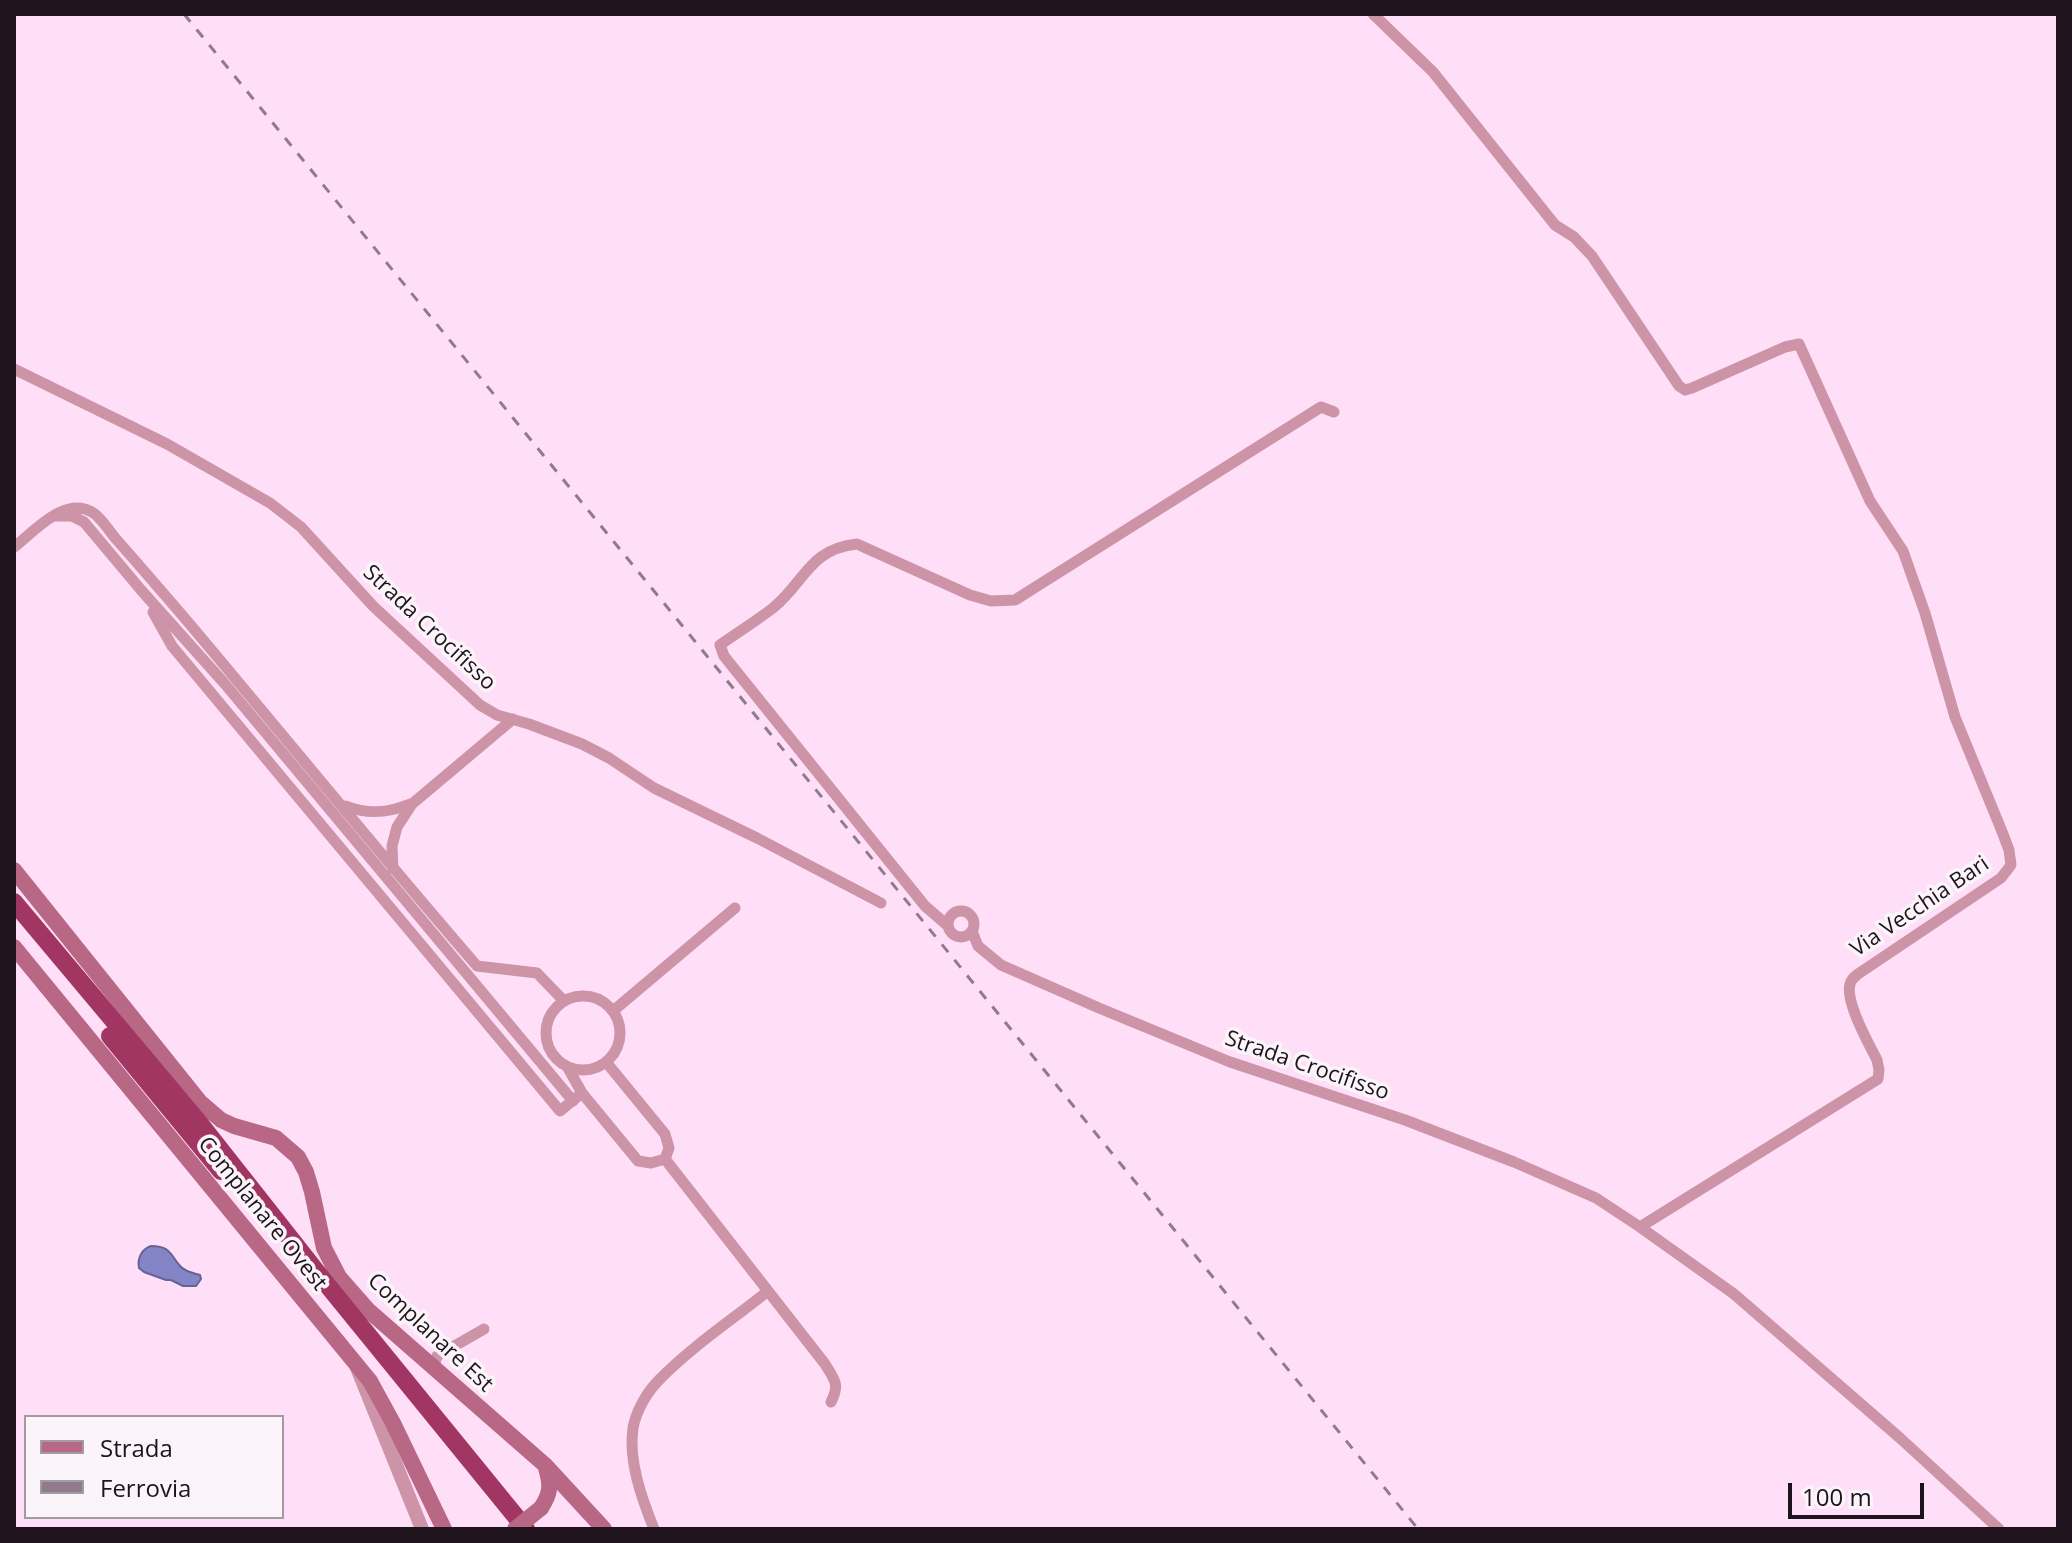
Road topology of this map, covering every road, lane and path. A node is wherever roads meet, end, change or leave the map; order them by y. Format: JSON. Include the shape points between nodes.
{"nodes":[{"id":1,"x":1373,"y":14,"type":"edge"},
{"id":2,"x":14,"y":369,"type":"edge"},
{"id":3,"x":1334,"y":412,"type":"dead end"},
{"id":4,"x":53,"y":516,"type":"junction"},
{"id":5,"x":14,"y":547,"type":"edge"},
{"id":6,"x":513,"y":719,"type":"junction"},
{"id":7,"x":341,"y":804,"type":"junction"},
{"id":8,"x":412,"y":804,"type":"junction"},
{"id":9,"x":393,"y":869,"type":"junction"},
{"id":10,"x":14,"y":870,"type":"edge"},
{"id":11,"x":14,"y":902,"type":"edge"},
{"id":12,"x":881,"y":903,"type":"dead end"},
{"id":13,"x":925,"y":906,"type":"junction"},
{"id":14,"x":735,"y":908,"type":"dead end"},
{"id":15,"x":957,"y":911,"type":"junction"},
{"id":16,"x":14,"y":920,"type":"edge"},
{"id":17,"x":947,"y":925,"type":"junction"},
{"id":18,"x":967,"y":934,"type":"junction"},
{"id":19,"x":14,"y":947,"type":"edge"},
{"id":20,"x":564,"y":1001,"type":"junction"},
{"id":21,"x":613,"y":1011,"type":"junction"},
{"id":22,"x":606,"y":1062,"type":"junction"},
{"id":23,"x":568,"y":1068,"type":"junction"},
{"id":24,"x":578,"y":1097,"type":"junction"},
{"id":25,"x":665,"y":1159,"type":"junction"},
{"id":26,"x":1640,"y":1227,"type":"junction"},
{"id":27,"x":768,"y":1291,"type":"junction"},
{"id":28,"x":484,"y":1329,"type":"dead end"},
{"id":29,"x":354,"y":1360,"type":"junction"},
{"id":30,"x":438,"y":1371,"type":"junction"},
{"id":31,"x":831,"y":1402,"type":"dead end"},
{"id":32,"x":545,"y":1465,"type":"junction"},
{"id":33,"x":579,"y":1502,"type":"junction"},
{"id":34,"x":541,"y":1508,"type":"junction"},
{"id":35,"x":422,"y":1529,"type":"edge"},
{"id":36,"x":444,"y":1529,"type":"edge"},
{"id":37,"x":514,"y":1529,"type":"edge"},
{"id":38,"x":526,"y":1529,"type":"edge"},
{"id":39,"x":604,"y":1529,"type":"edge"},
{"id":40,"x":654,"y":1529,"type":"edge"},
{"id":41,"x":1999,"y":1529,"type":"edge"}],
"edges":[{"from":1,"to":26,"type":"street","name":"Via Vecchia Bari","via":[[1433,72],[1555,225],[1592,256],[1679,386],[1692,388],[1799,344],[1870,501],[1903,551],[1955,717],[2009,850],[2011,865],[2001,878],[1853,979],[1849,994],[1877,1060],[1878,1079]]},
{"from":2,"to":6,"type":"street","name":"Strada Crocifisso","via":[[167,444],[270,503],[301,527],[373,606],[480,705]]},
{"from":3,"to":13,"type":"street","via":[[1321,407],[1015,600],[970,595],[857,544],[840,546],[821,556],[775,606],[720,645]]},
{"from":4,"to":5,"type":"street"},
{"from":4,"to":7,"type":"street","via":[[78,508],[93,512]]},
{"from":4,"to":24,"type":"street","via":[[84,522]]},
{"from":6,"to":8,"type":"street"},
{"from":6,"to":12,"type":"street","name":"Strada Crocifisso","via":[[582,744],[654,788]]},
{"from":7,"to":8,"type":"street","via":[[373,813]]},
{"from":7,"to":9,"type":"street"},
{"from":8,"to":9,"type":"street","via":[[397,827]]},
{"from":9,"to":20,"type":"street","via":[[477,966],[537,973]]},
{"from":10,"to":30,"type":"main road","name":"Complanare Est","via":[[200,1102],[221,1120],[276,1138],[298,1157],[324,1248],[339,1277]]},
{"from":11,"to":38,"type":"highway"},
{"from":13,"to":15,"type":"street"},
{"from":13,"to":17,"type":"street"},
{"from":14,"to":21,"type":"street"},
{"from":15,"to":17,"type":"street"},
{"from":15,"to":18,"type":"street","via":[[966,911],[974,922]]},
{"from":16,"to":37,"type":"highway"},
{"from":17,"to":18,"type":"street","via":[[950,932]]},
{"from":18,"to":26,"type":"street","name":"Strada Crocifisso","via":[[1001,965],[1099,1008],[1230,1062],[1514,1162],[1596,1198]]},
{"from":19,"to":29,"type":"main road","name":"Complanare Ovest"},
{"from":20,"to":21,"type":"street","via":[[596,998]]},
{"from":20,"to":23,"type":"street","via":[[554,1008],[545,1030],[550,1052]]},
{"from":21,"to":22,"type":"street","via":[[619,1044]]},
{"from":22,"to":23,"type":"street","via":[[588,1070]]},
{"from":22,"to":25,"type":"street","via":[[665,1134]]},
{"from":23,"to":24,"type":"street"},
{"from":24,"to":25,"type":"street","via":[[638,1161]]},
{"from":25,"to":27,"type":"street"},
{"from":26,"to":41,"type":"street","via":[[1734,1294]]},
{"from":27,"to":31,"type":"street","via":[[835,1381],[837,1392]]},
{"from":27,"to":40,"type":"street","via":[[657,1381],[642,1402],[633,1428],[633,1455]]},
{"from":28,"to":30,"type":"street","via":[[437,1356]]},
{"from":29,"to":35,"type":"street"},
{"from":29,"to":36,"type":"main road","name":"Complanare Ovest","via":[[393,1423]]},
{"from":30,"to":32,"type":"main road","name":"Complanare Est"},
{"from":32,"to":33,"type":"main road","name":"Complanare Est"},
{"from":32,"to":34,"type":"main road","via":[[550,1491]]},
{"from":33,"to":34,"type":"main road","via":[[565,1500]]},
{"from":33,"to":39,"type":"main road","name":"Complanare Est"},
{"from":34,"to":37,"type":"main road","bridge":true}]}
